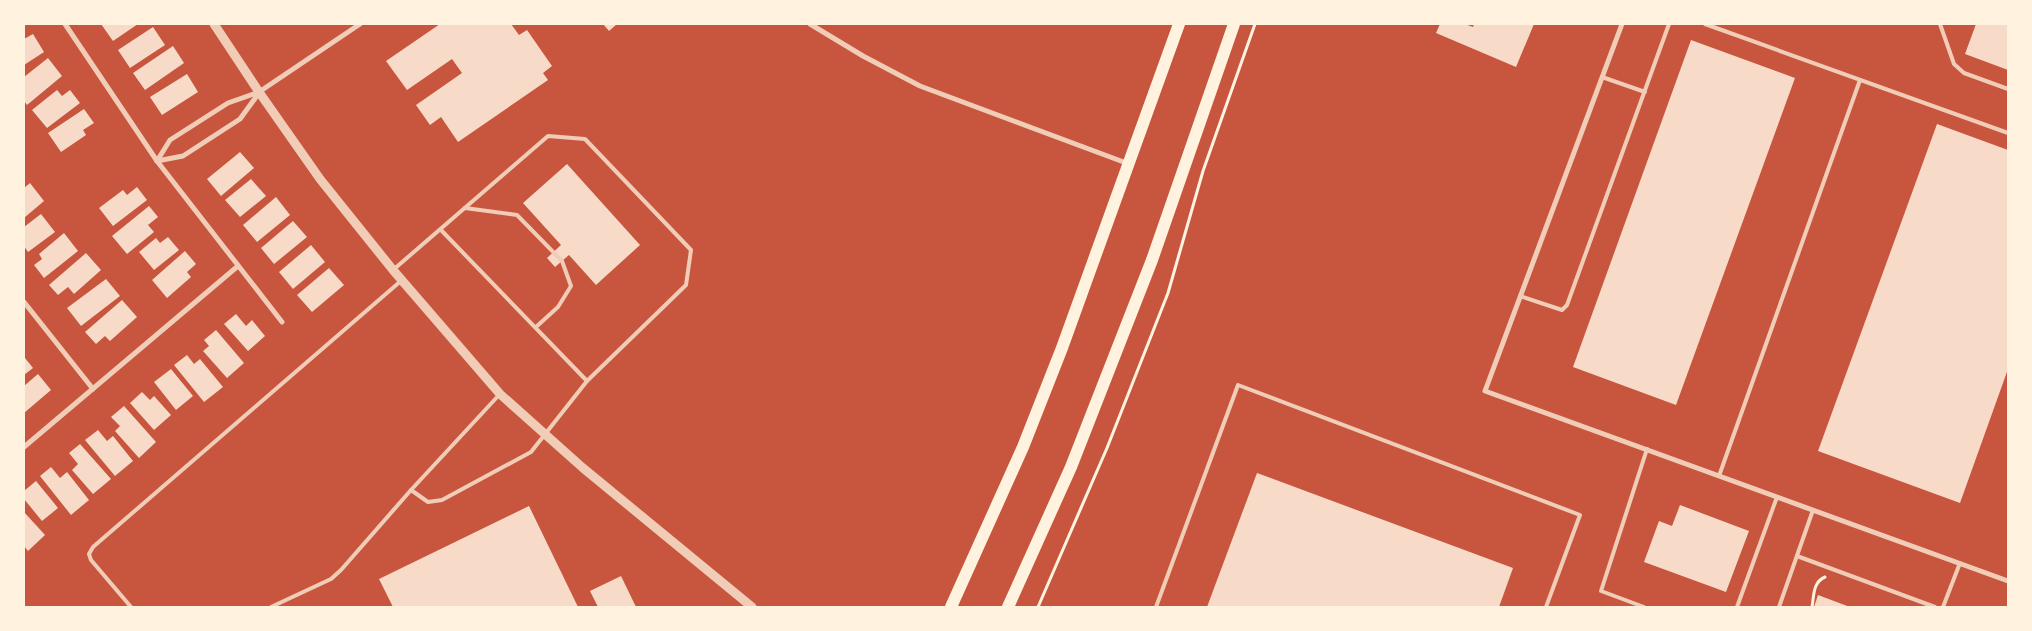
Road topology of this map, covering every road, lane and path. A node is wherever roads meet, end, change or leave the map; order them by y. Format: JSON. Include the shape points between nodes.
{"nodes":[{"id":1,"x":65,"y":24,"type":"edge"},
{"id":2,"x":214,"y":24,"type":"edge"},
{"id":3,"x":360,"y":24,"type":"edge"},
{"id":4,"x":810,"y":24,"type":"edge"},
{"id":5,"x":1179,"y":24,"type":"edge"},
{"id":6,"x":1234,"y":24,"type":"edge"},
{"id":7,"x":1255,"y":24,"type":"edge"},
{"id":8,"x":1622,"y":24,"type":"edge"},
{"id":9,"x":1669,"y":24,"type":"edge"},
{"id":10,"x":1705,"y":24,"type":"edge"},
{"id":11,"x":1940,"y":24,"type":"edge"},
{"id":12,"x":1602,"y":77,"type":"junction"},
{"id":13,"x":1860,"y":80,"type":"junction"},
{"id":14,"x":2008,"y":89,"type":"edge"},
{"id":15,"x":259,"y":92,"type":"junction"},
{"id":16,"x":1645,"y":92,"type":"junction"},
{"id":17,"x":2008,"y":133,"type":"edge"},
{"id":18,"x":157,"y":161,"type":"junction"},
{"id":19,"x":1129,"y":164,"type":"junction"},
{"id":20,"x":465,"y":208,"type":"junction"},
{"id":21,"x":441,"y":230,"type":"junction"},
{"id":22,"x":238,"y":266,"type":"junction"},
{"id":23,"x":393,"y":270,"type":"junction"},
{"id":24,"x":402,"y":280,"type":"junction"},
{"id":25,"x":1520,"y":296,"type":"junction"},
{"id":26,"x":24,"y":302,"type":"edge"},
{"id":27,"x":282,"y":322,"type":"dead end"},
{"id":28,"x":536,"y":328,"type":"junction"},
{"id":29,"x":588,"y":381,"type":"junction"},
{"id":30,"x":93,"y":389,"type":"junction"},
{"id":31,"x":500,"y":394,"type":"junction"},
{"id":32,"x":544,"y":435,"type":"junction"},
{"id":33,"x":24,"y":447,"type":"edge"},
{"id":34,"x":1646,"y":449,"type":"junction"},
{"id":35,"x":1719,"y":476,"type":"junction"},
{"id":36,"x":411,"y":490,"type":"junction"},
{"id":37,"x":1777,"y":497,"type":"junction"},
{"id":38,"x":1813,"y":510,"type":"junction"},
{"id":39,"x":1797,"y":556,"type":"junction"},
{"id":40,"x":1960,"y":563,"type":"junction"},
{"id":41,"x":1825,"y":578,"type":"dead end"},
{"id":42,"x":2008,"y":581,"type":"edge"},
{"id":43,"x":1625,"y":600,"type":"junction"},
{"id":44,"x":131,"y":607,"type":"edge"},
{"id":45,"x":271,"y":607,"type":"edge"},
{"id":46,"x":752,"y":607,"type":"edge"},
{"id":47,"x":951,"y":607,"type":"edge"},
{"id":48,"x":1008,"y":607,"type":"edge"},
{"id":49,"x":1038,"y":607,"type":"edge"},
{"id":50,"x":1156,"y":607,"type":"edge"},
{"id":51,"x":1546,"y":607,"type":"edge"},
{"id":52,"x":1623,"y":607,"type":"edge"},
{"id":53,"x":1644,"y":607,"type":"edge"},
{"id":54,"x":1737,"y":607,"type":"edge"},
{"id":55,"x":1779,"y":607,"type":"edge"},
{"id":56,"x":1812,"y":607,"type":"edge"},
{"id":57,"x":1936,"y":607,"type":"edge"},
{"id":58,"x":1943,"y":607,"type":"edge"}],
"edges":[{"from":1,"to":18,"type":"street"},
{"from":2,"to":15,"type":"street"},
{"from":3,"to":15,"type":"street"},
{"from":4,"to":19,"type":"street","via":[[920,86]]},
{"from":5,"to":19,"type":"main road"},
{"from":6,"to":48,"type":"main road","via":[[1149,269],[1071,468]]},
{"from":7,"to":49,"type":"path","via":[[1202,171],[1168,293],[1107,448]]},
{"from":8,"to":12,"type":"street"},
{"from":9,"to":16,"type":"lane"},
{"from":10,"to":13,"type":"lane"},
{"from":11,"to":14,"type":"lane","via":[[1954,64],[1964,74]]},
{"from":12,"to":16,"type":"lane"},
{"from":12,"to":25,"type":"street"},
{"from":13,"to":17,"type":"lane"},
{"from":13,"to":35,"type":"lane"},
{"from":15,"to":18,"type":"street","via":[[228,103],[170,140]]},
{"from":15,"to":18,"type":"street","via":[[240,119],[183,156]]},
{"from":15,"to":23,"type":"street","via":[[320,179]]},
{"from":16,"to":25,"type":"lane","via":[[1567,305],[1562,310]]},
{"from":18,"to":22,"type":"street"},
{"from":19,"to":47,"type":"main road","via":[[1023,446]]},
{"from":20,"to":21,"type":"lane"},
{"from":20,"to":28,"type":"lane","via":[[517,215],[562,261],[571,286],[558,307]]},
{"from":20,"to":29,"type":"lane","via":[[548,136],[586,139],[691,250],[686,285]]},
{"from":21,"to":23,"type":"lane"},
{"from":21,"to":28,"type":"lane"},
{"from":22,"to":27,"type":"street"},
{"from":22,"to":30,"type":"street"},
{"from":23,"to":24,"type":"street"},
{"from":24,"to":31,"type":"street"},
{"from":24,"to":44,"type":"lane","via":[[93,547],[89,554],[91,560]]},
{"from":25,"to":34,"type":"street","via":[[1485,390]]},
{"from":26,"to":30,"type":"street"},
{"from":28,"to":29,"type":"lane"},
{"from":29,"to":32,"type":"lane"},
{"from":30,"to":33,"type":"street"},
{"from":31,"to":32,"type":"street"},
{"from":31,"to":36,"type":"lane"},
{"from":32,"to":36,"type":"lane","via":[[531,452],[442,500],[428,502]]},
{"from":32,"to":46,"type":"street"},
{"from":34,"to":35,"type":"street"},
{"from":34,"to":43,"type":"lane","via":[[1601,591]]},
{"from":35,"to":37,"type":"street"},
{"from":36,"to":45,"type":"lane","via":[[331,579]]},
{"from":37,"to":38,"type":"street"},
{"from":37,"to":54,"type":"lane"},
{"from":38,"to":39,"type":"lane"},
{"from":38,"to":40,"type":"street"},
{"from":39,"to":55,"type":"lane"},
{"from":39,"to":57,"type":"lane"},
{"from":40,"to":42,"type":"street"},
{"from":40,"to":58,"type":"lane"},
{"from":41,"to":56,"type":"path","via":[[1816,584]]},
{"from":43,"to":52,"type":"lane"},
{"from":43,"to":53,"type":"lane"},
{"from":50,"to":51,"type":"lane","via":[[1238,386],[1580,514]]}]}
